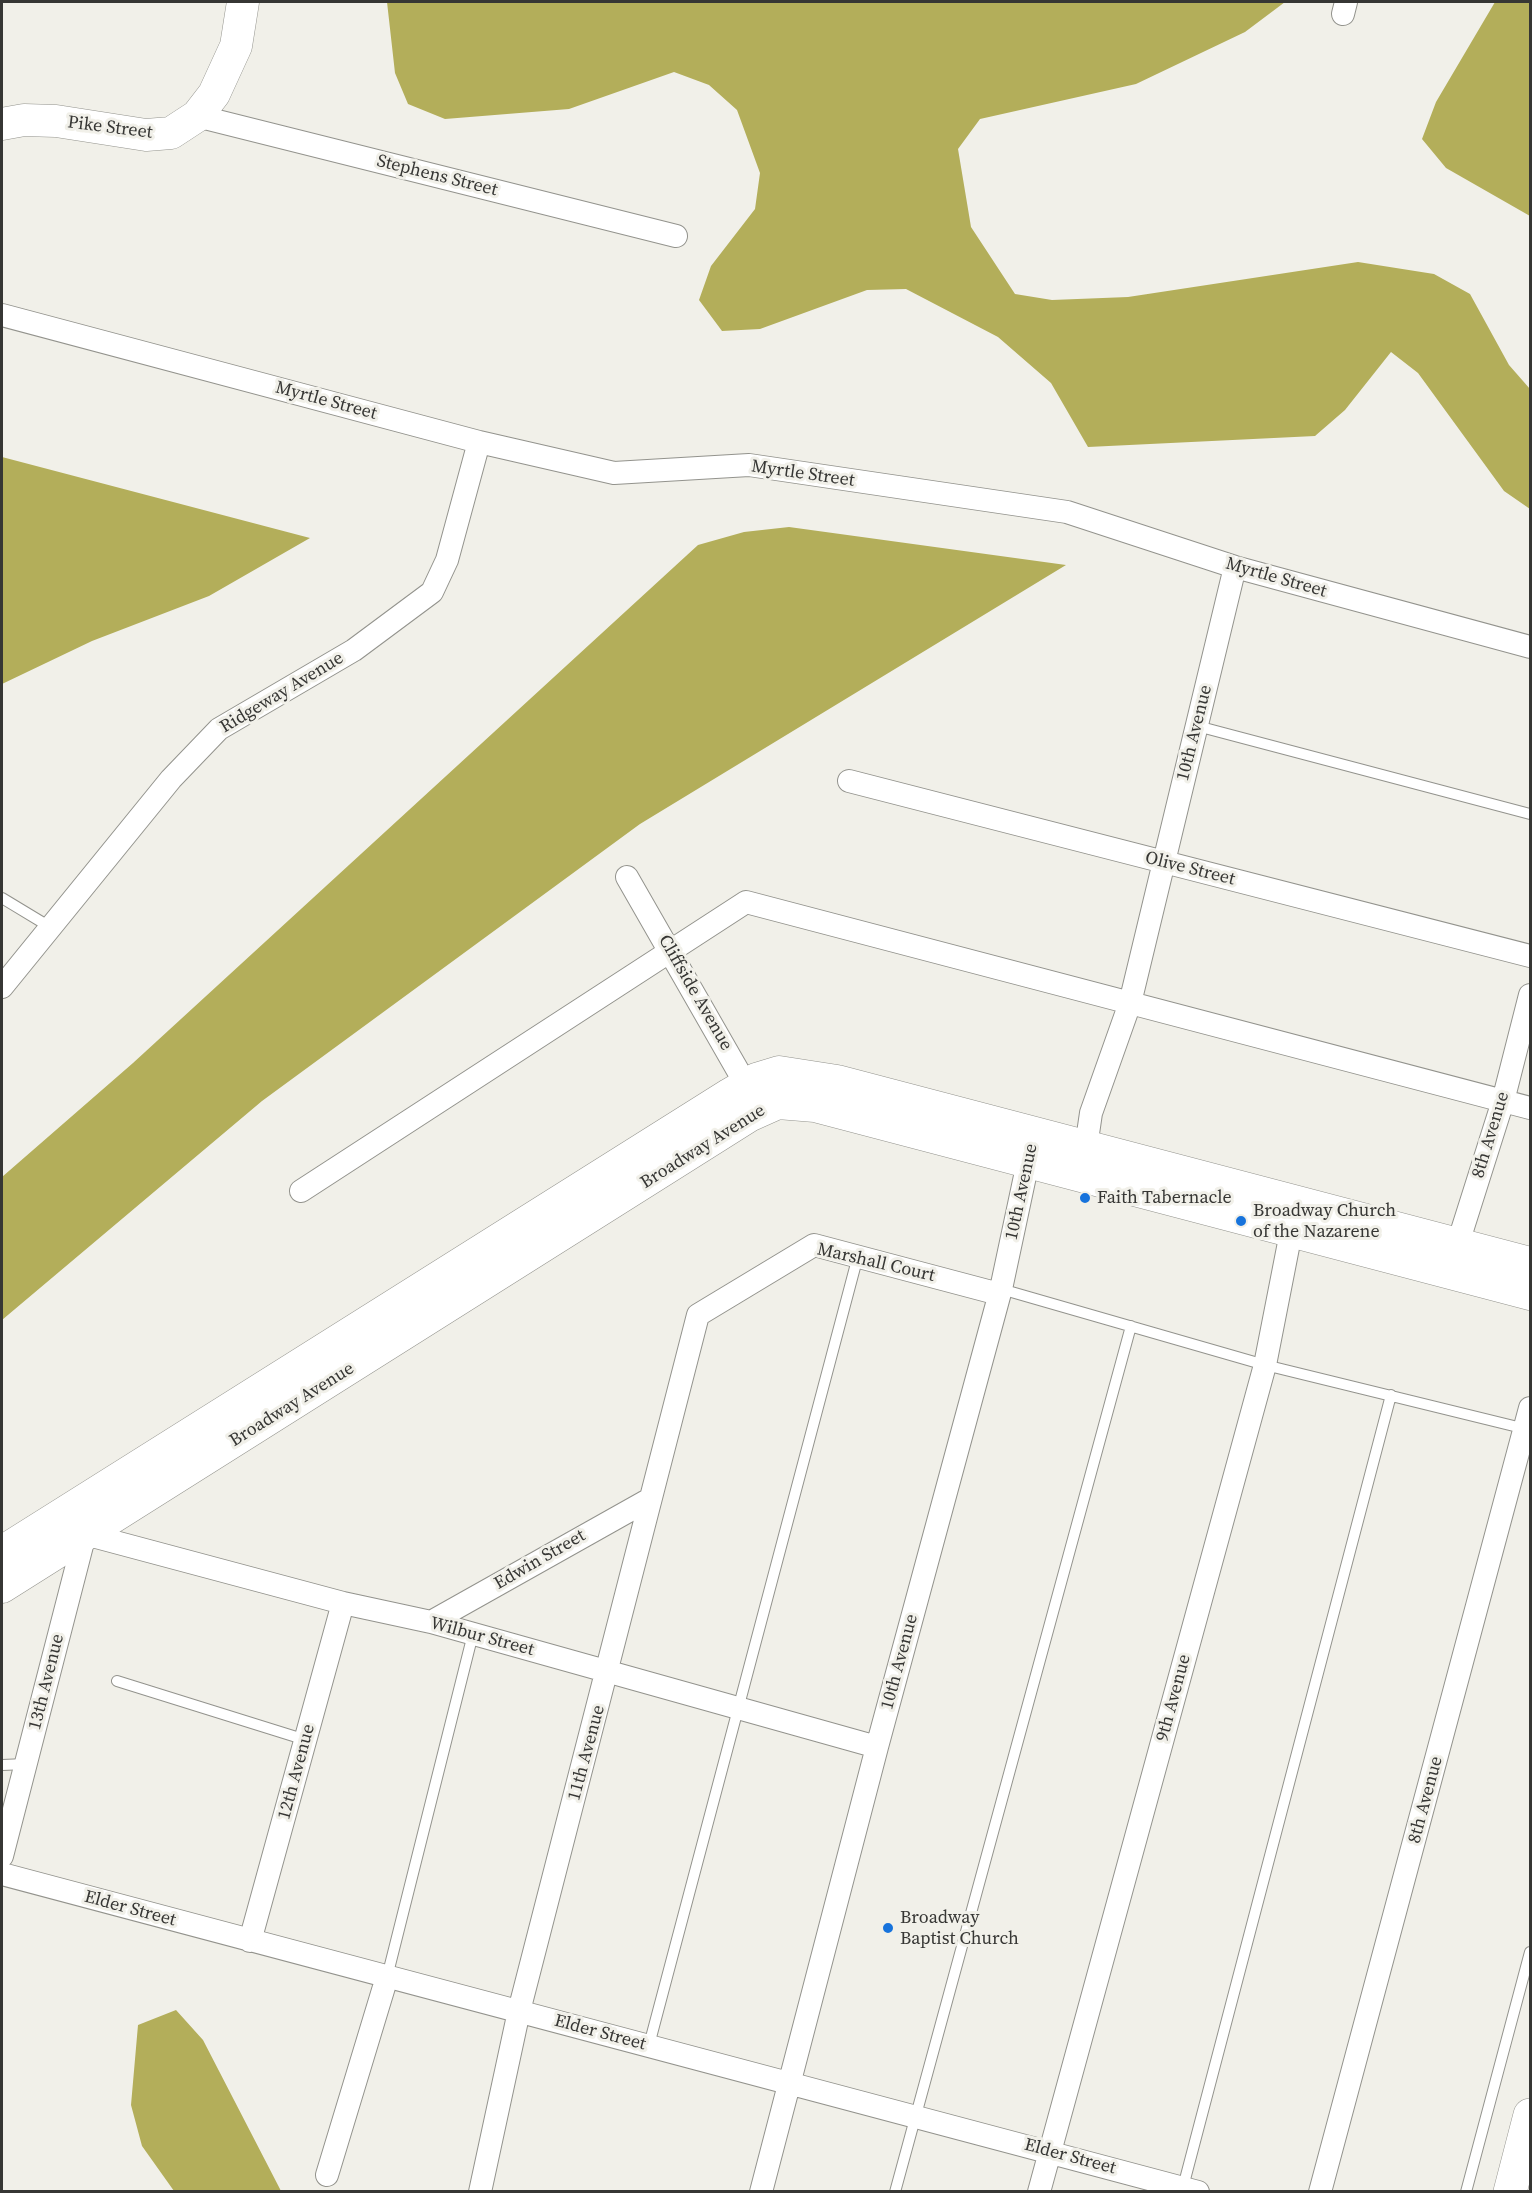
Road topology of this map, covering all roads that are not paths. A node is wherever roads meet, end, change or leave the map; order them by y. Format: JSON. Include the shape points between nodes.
{"nodes":[{"id":1,"x":243,"y":2,"type":"edge"},
{"id":2,"x":197,"y":116,"type":"junction"},
{"id":3,"x":2,"y":124,"type":"edge"},
{"id":4,"x":676,"y":236,"type":"dead end"},
{"id":5,"x":2,"y":315,"type":"edge"},
{"id":6,"x":479,"y":442,"type":"junction"},
{"id":7,"x":1235,"y":567,"type":"junction"},
{"id":8,"x":1530,"y":647,"type":"edge"},
{"id":9,"x":1197,"y":726,"type":"junction"},
{"id":10,"x":849,"y":782,"type":"dead end"},
{"id":11,"x":1530,"y":814,"type":"edge"},
{"id":12,"x":1164,"y":862,"type":"junction"},
{"id":13,"x":627,"y":877,"type":"dead end"},
{"id":14,"x":2,"y":898,"type":"edge"},
{"id":15,"x":50,"y":927,"type":"junction"},
{"id":16,"x":672,"y":953,"type":"junction"},
{"id":17,"x":1530,"y":956,"type":"edge"},
{"id":18,"x":2,"y":987,"type":"edge"},
{"id":19,"x":1530,"y":995,"type":"edge"},
{"id":20,"x":1130,"y":1003,"type":"junction"},
{"id":21,"x":753,"y":1096,"type":"junction"},
{"id":22,"x":1503,"y":1101,"type":"junction"},
{"id":23,"x":1530,"y":1108,"type":"edge"},
{"id":24,"x":1031,"y":1147,"type":"junction"},
{"id":25,"x":1084,"y":1161,"type":"junction"},
{"id":26,"x":301,"y":1191,"type":"dead end"},
{"id":27,"x":1294,"y":1216,"type":"junction"},
{"id":28,"x":858,"y":1256,"type":"junction"},
{"id":29,"x":1453,"y":1258,"type":"junction"},
{"id":30,"x":1530,"y":1263,"type":"edge"},
{"id":31,"x":1000,"y":1291,"type":"junction"},
{"id":32,"x":1530,"y":1294,"type":"edge"},
{"id":33,"x":698,"y":1315,"type":"joint"},
{"id":34,"x":1131,"y":1326,"type":"junction"},
{"id":35,"x":1265,"y":1365,"type":"junction"},
{"id":36,"x":1392,"y":1395,"type":"junction"},
{"id":37,"x":1527,"y":1429,"type":"edge"},
{"id":38,"x":650,"y":1498,"type":"junction"},
{"id":39,"x":78,"y":1522,"type":"junction"},
{"id":40,"x":2,"y":1552,"type":"edge"},
{"id":41,"x":2,"y":1587,"type":"edge"},
{"id":42,"x":343,"y":1603,"type":"junction"},
{"id":43,"x":431,"y":1622,"type":"junction"},
{"id":44,"x":473,"y":1634,"type":"junction"},
{"id":45,"x":608,"y":1672,"type":"junction"},
{"id":46,"x":117,"y":1681,"type":"dead end"},
{"id":47,"x":737,"y":1708,"type":"junction"},
{"id":48,"x":306,"y":1740,"type":"junction"},
{"id":49,"x":877,"y":1747,"type":"junction"},
{"id":50,"x":26,"y":1764,"type":"junction"},
{"id":51,"x":2,"y":1766,"type":"edge"},
{"id":52,"x":2,"y":1857,"type":"edge"},
{"id":53,"x":2,"y":1874,"type":"edge"},
{"id":54,"x":250,"y":1941,"type":"junction"},
{"id":55,"x":1530,"y":1952,"type":"edge"},
{"id":56,"x":387,"y":1977,"type":"junction"},
{"id":57,"x":519,"y":2011,"type":"junction"},
{"id":58,"x":649,"y":2046,"type":"junction"},
{"id":59,"x":790,"y":2083,"type":"junction"},
{"id":60,"x":1530,"y":2115,"type":"edge"},
{"id":61,"x":913,"y":2116,"type":"junction"},
{"id":62,"x":1049,"y":2152,"type":"junction"},
{"id":63,"x":327,"y":2175,"type":"dead end"},
{"id":64,"x":1187,"y":2190,"type":"edge"},
{"id":65,"x":480,"y":2192,"type":"edge"},
{"id":66,"x":761,"y":2192,"type":"edge"},
{"id":67,"x":895,"y":2192,"type":"edge"},
{"id":68,"x":1039,"y":2192,"type":"edge"},
{"id":69,"x":1320,"y":2192,"type":"edge"},
{"id":70,"x":1466,"y":2192,"type":"edge"},
{"id":71,"x":1510,"y":2192,"type":"edge"}],
"edges":[{"from":1,"to":2,"type":"main road","name":"Pike Street","via":[[236,46],[227,69]]},
{"from":2,"to":3,"type":"main road","name":"Pike Street","via":[[171,133],[146,135],[56,121]]},
{"from":2,"to":4,"type":"street","name":"Stephens Street"},
{"from":5,"to":6,"type":"street","name":"Myrtle Street"},
{"from":6,"to":7,"type":"street","name":"Myrtle Street","via":[[614,472],[749,465],[1067,512]]},
{"from":6,"to":15,"type":"street","name":"Ridgeway Avenue","via":[[447,560],[432,592],[354,650],[219,729],[171,778]]},
{"from":7,"to":8,"type":"street","name":"Myrtle Street"},
{"from":7,"to":9,"type":"street","name":"10th Avenue"},
{"from":9,"to":11,"type":"lane"},
{"from":9,"to":12,"type":"street","name":"10th Avenue"},
{"from":10,"to":12,"type":"street","name":"Olive Street"},
{"from":12,"to":17,"type":"street","name":"Olive Street"},
{"from":12,"to":20,"type":"street","name":"10th Avenue"},
{"from":13,"to":16,"type":"street","name":"Cliffside Avenue"},
{"from":14,"to":15,"type":"lane"},
{"from":15,"to":18,"type":"street","name":"Ridgeway Avenue"},
{"from":16,"to":20,"type":"street","via":[[747,902]]},
{"from":16,"to":21,"type":"street","name":"Cliffside Avenue"},
{"from":16,"to":26,"type":"street"},
{"from":19,"to":22,"type":"street","name":"8th Avenue"},
{"from":20,"to":22,"type":"street"},
{"from":20,"to":25,"type":"street","name":"10th Avenue","via":[[1091,1113]]},
{"from":21,"to":24,"type":"main road","name":"Broadway Avenue"},
{"from":21,"to":39,"type":"main road","name":"Broadway Avenue"},
{"from":22,"to":23,"type":"street"},
{"from":22,"to":29,"type":"street","name":"8th Avenue"},
{"from":24,"to":25,"type":"main road","name":"Broadway Avenue"},
{"from":24,"to":31,"type":"street","name":"10th Avenue"},
{"from":25,"to":27,"type":"main road","name":"Broadway Avenue"},
{"from":27,"to":29,"type":"main road","name":"Broadway Avenue"},
{"from":27,"to":35,"type":"street","name":"9th Avenue"},
{"from":28,"to":31,"type":"street","name":"Marshall Court"},
{"from":28,"to":33,"type":"street","name":"Marshall Court","via":[[814,1245]]},
{"from":28,"to":47,"type":"lane"},
{"from":29,"to":30,"type":"main road","name":"Broadway Avenue"},
{"from":29,"to":32,"type":"main road","name":"Broadway Avenue"},
{"from":31,"to":34,"type":"lane"},
{"from":31,"to":49,"type":"street","name":"10th Avenue"},
{"from":33,"to":38,"type":"street","name":"11th Avenue"},
{"from":34,"to":35,"type":"lane"},
{"from":34,"to":61,"type":"lane"},
{"from":35,"to":36,"type":"lane"},
{"from":35,"to":62,"type":"street","name":"9th Avenue"},
{"from":36,"to":37,"type":"lane"},
{"from":36,"to":64,"type":"lane"},
{"from":37,"to":69,"type":"street","name":"8th Avenue"},
{"from":38,"to":43,"type":"street","name":"Edwin Street"},
{"from":38,"to":45,"type":"street","name":"11th Avenue"},
{"from":39,"to":40,"type":"main road","name":"Broadway Avenue"},
{"from":39,"to":41,"type":"main road","name":"Broadway Avenue"},
{"from":39,"to":42,"type":"street","name":"Wilbur Street"},
{"from":39,"to":50,"type":"street","name":"13th Avenue"},
{"from":42,"to":43,"type":"street","name":"Wilbur Street"},
{"from":42,"to":48,"type":"street","name":"12th Avenue"},
{"from":43,"to":44,"type":"street","name":"Wilbur Street"},
{"from":44,"to":45,"type":"street","name":"Wilbur Street"},
{"from":44,"to":56,"type":"lane"},
{"from":45,"to":47,"type":"street","name":"Wilbur Street"},
{"from":45,"to":57,"type":"street","name":"11th Avenue"},
{"from":46,"to":48,"type":"lane"},
{"from":47,"to":49,"type":"street","name":"Wilbur Street"},
{"from":47,"to":58,"type":"lane"},
{"from":48,"to":54,"type":"street","name":"12th Avenue"},
{"from":49,"to":59,"type":"street","name":"10th Avenue"},
{"from":50,"to":51,"type":"lane"},
{"from":50,"to":52,"type":"street","name":"13th Avenue"},
{"from":53,"to":54,"type":"street","name":"Elder Street"},
{"from":54,"to":56,"type":"street","name":"Elder Street"},
{"from":55,"to":70,"type":"lane"},
{"from":56,"to":57,"type":"street","name":"Elder Street"},
{"from":56,"to":63,"type":"street"},
{"from":57,"to":58,"type":"street","name":"Elder Street"},
{"from":57,"to":65,"type":"street","name":"11th Avenue"},
{"from":58,"to":59,"type":"street","name":"Elder Street"},
{"from":59,"to":61,"type":"street","name":"Elder Street"},
{"from":59,"to":66,"type":"street","name":"10th Avenue"},
{"from":60,"to":71,"type":"main road"},
{"from":61,"to":62,"type":"street","name":"Elder Street"},
{"from":61,"to":67,"type":"lane"},
{"from":62,"to":64,"type":"street","name":"Elder Street"},
{"from":62,"to":68,"type":"street","name":"9th Avenue"}]}
